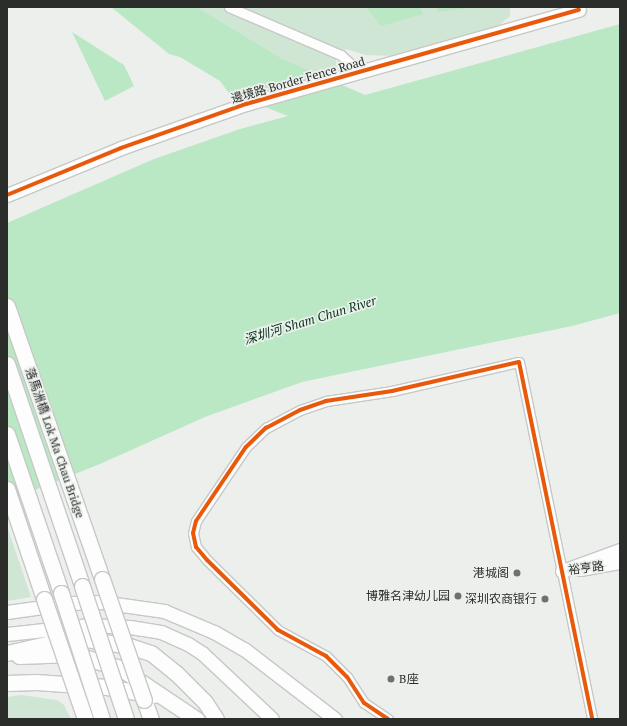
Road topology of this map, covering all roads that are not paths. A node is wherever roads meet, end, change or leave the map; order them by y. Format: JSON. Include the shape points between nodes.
{"nodes":[{"id":1,"x":229,"y":7,"type":"edge"},
{"id":2,"x":579,"y":10,"type":"dead end"},
{"id":3,"x":359,"y":72,"type":"junction"},
{"id":4,"x":7,"y":195,"type":"edge"},
{"id":5,"x":7,"y":306,"type":"edge"},
{"id":6,"x":7,"y":364,"type":"edge"},
{"id":7,"x":7,"y":434,"type":"edge"},
{"id":8,"x":7,"y":489,"type":"edge"},
{"id":9,"x":620,"y":550,"type":"edge"},
{"id":10,"x":620,"y":562,"type":"edge"},
{"id":11,"x":562,"y":571,"type":"junction"},
{"id":12,"x":31,"y":608,"type":"junction"},
{"id":13,"x":7,"y":612,"type":"edge"},
{"id":14,"x":7,"y":615,"type":"edge"},
{"id":15,"x":73,"y":626,"type":"junction"},
{"id":16,"x":7,"y":634,"type":"edge"},
{"id":17,"x":7,"y":653,"type":"edge"},
{"id":18,"x":7,"y":657,"type":"edge"},
{"id":19,"x":7,"y":684,"type":"edge"},
{"id":20,"x":183,"y":708,"type":"junction"},
{"id":21,"x":85,"y":719,"type":"edge"},
{"id":22,"x":102,"y":719,"type":"edge"},
{"id":23,"x":126,"y":719,"type":"edge"},
{"id":24,"x":150,"y":719,"type":"edge"},
{"id":25,"x":196,"y":719,"type":"edge"},
{"id":26,"x":216,"y":719,"type":"edge"},
{"id":27,"x":272,"y":719,"type":"edge"},
{"id":28,"x":335,"y":719,"type":"edge"},
{"id":29,"x":388,"y":719,"type":"edge"},
{"id":30,"x":592,"y":719,"type":"edge"}],
"edges":[{"from":1,"to":3,"type":"street","via":[[341,55]]},
{"from":2,"to":3,"type":"street","name":"邊境路 Border Fence Road"},
{"from":3,"to":4,"type":"street","name":"邊境路 Border Fence Road","via":[[246,104],[121,148]]},
{"from":5,"to":24,"type":"main road","name":"落馬洲橋 Lok Ma Chau Bridge","bridge":true},
{"from":6,"to":23,"type":"main road","name":"落馬洲橋 Lok Ma Chau Bridge","bridge":true},
{"from":7,"to":22,"type":"main road","bridge":true},
{"from":8,"to":21,"type":"main road","bridge":true},
{"from":9,"to":11,"type":"street","name":"裕亨路"},
{"from":10,"to":11,"type":"street","name":"裕亨路"},
{"from":11,"to":29,"type":"street","via":[[519,362],[392,391],[326,401],[300,410],[266,428],[246,447],[196,521],[193,533],[196,547],[269,622],[326,656],[346,677],[364,703]]},
{"from":11,"to":30,"type":"street"},
{"from":12,"to":13,"type":"street"},
{"from":12,"to":14,"type":"street"},
{"from":12,"to":28,"type":"street","via":[[101,602],[164,611],[214,632],[244,649]]},
{"from":15,"to":16,"type":"street"},
{"from":15,"to":17,"type":"main road","via":[[35,638]]},
{"from":15,"to":27,"type":"street","via":[[130,627],[161,632],[188,644],[202,653]]},
{"from":17,"to":26,"type":"main road","via":[[64,640],[86,639],[129,646],[151,653],[176,673],[205,702]]},
{"from":18,"to":20,"type":"main road","via":[[74,654],[120,668]]},
{"from":19,"to":20,"type":"main road","via":[[36,682],[133,690]]},
{"from":20,"to":25,"type":"main road"}]}
